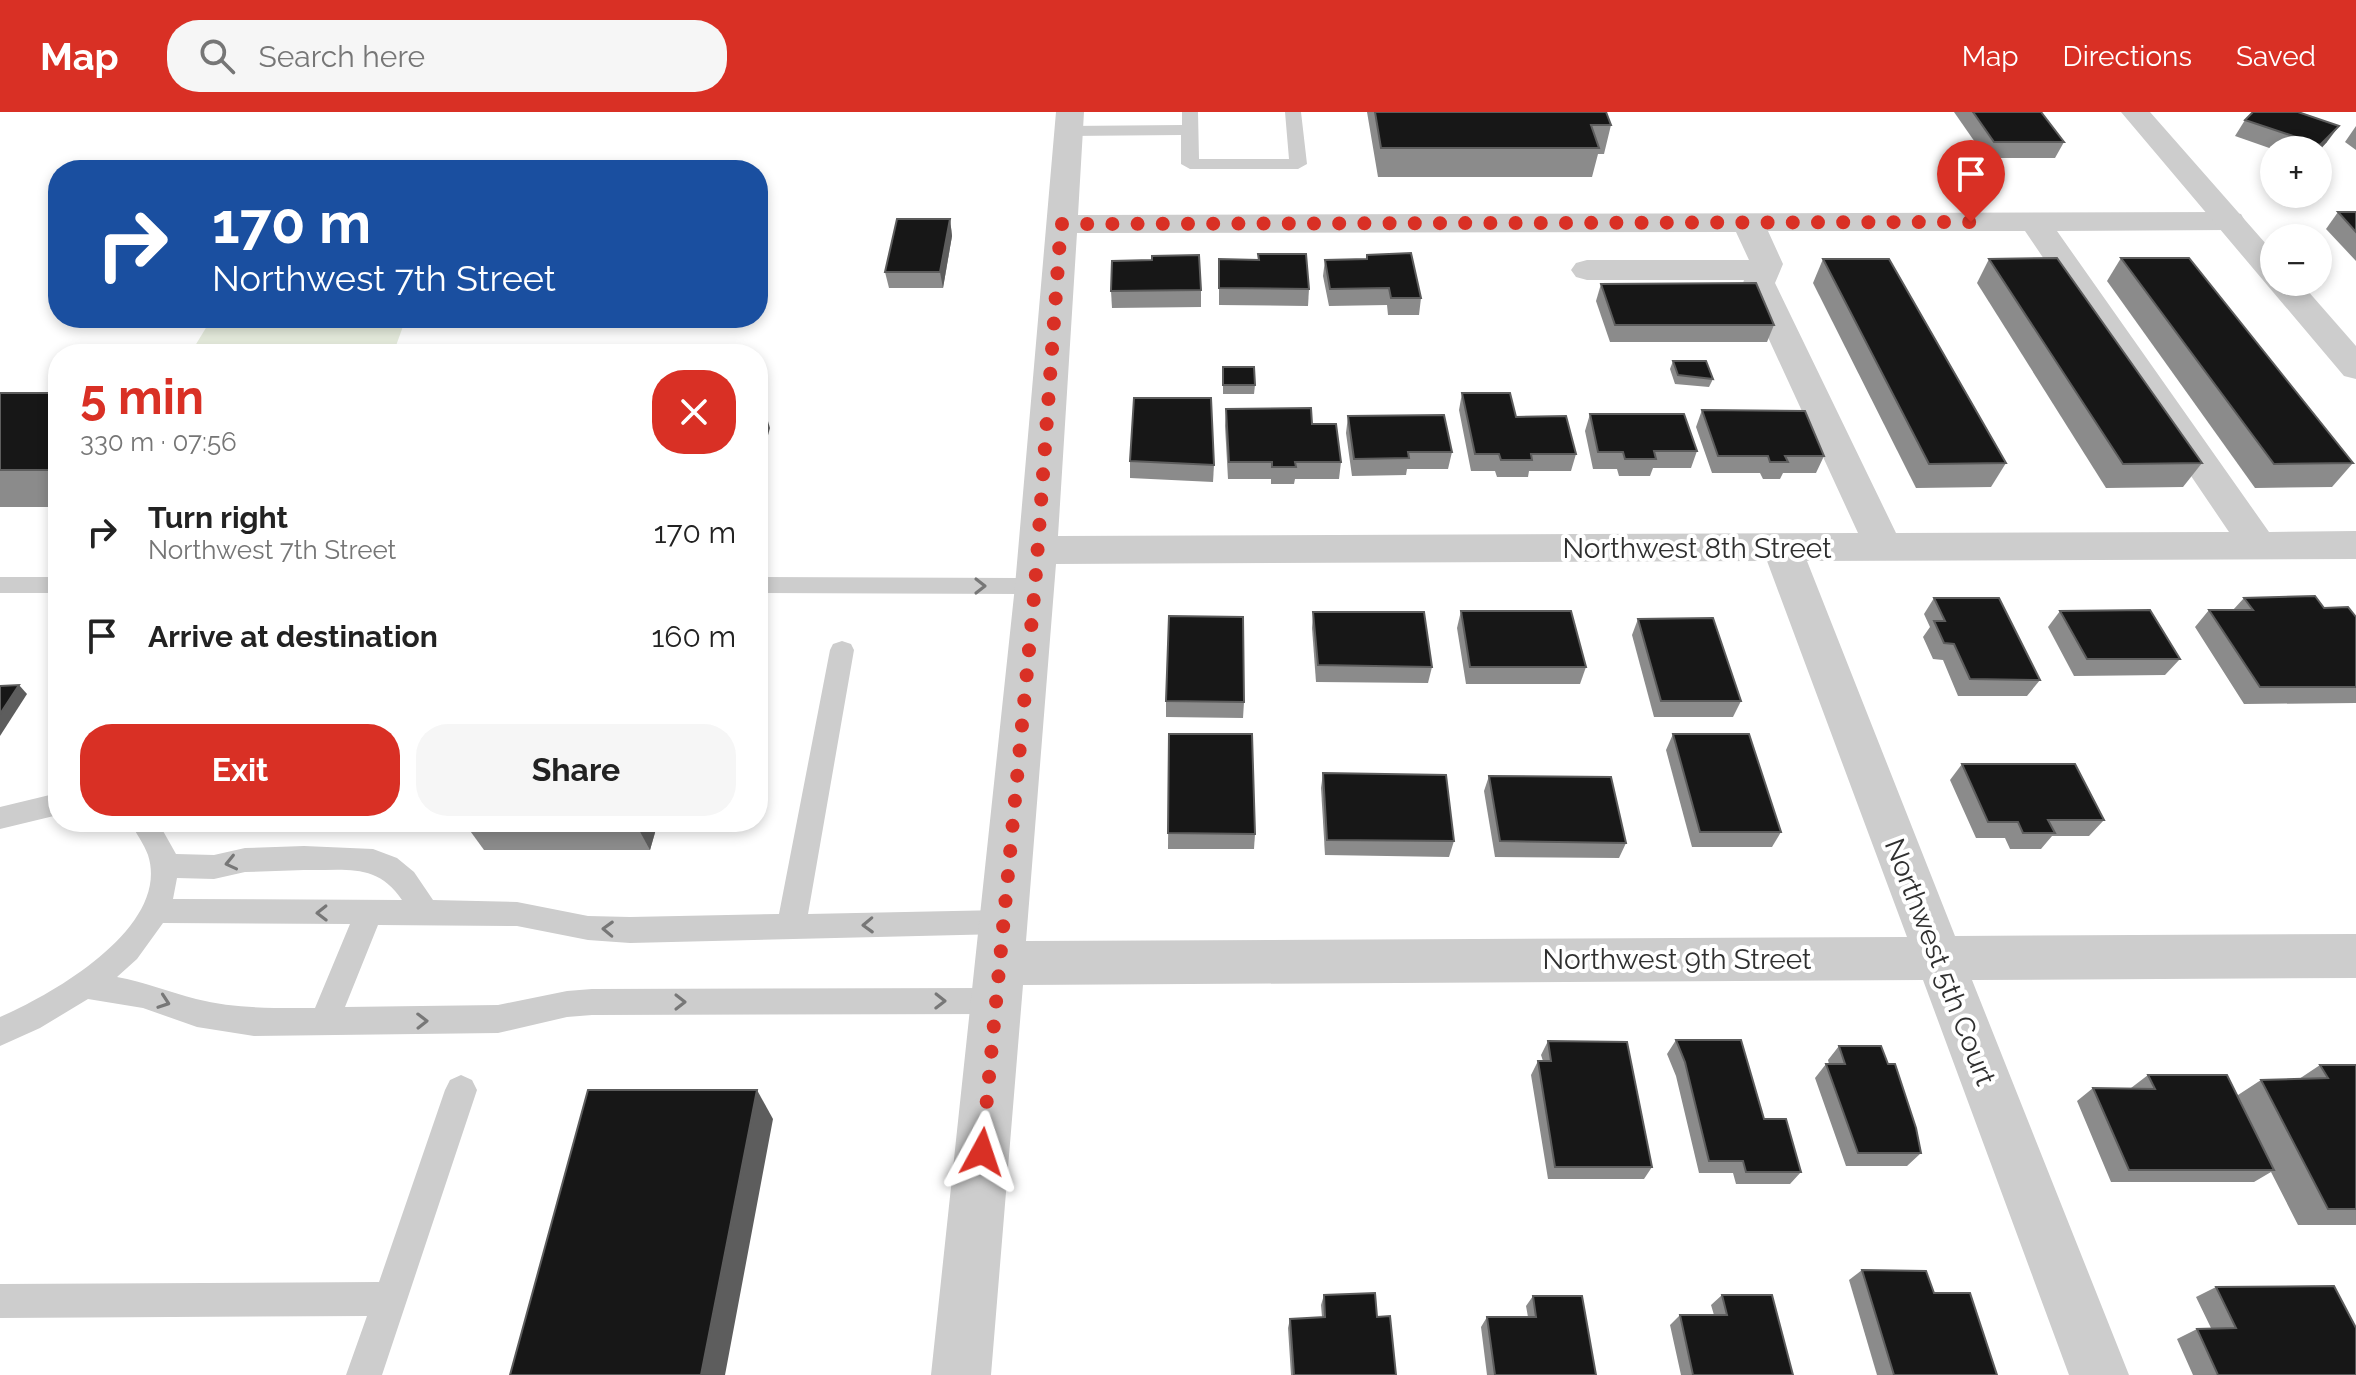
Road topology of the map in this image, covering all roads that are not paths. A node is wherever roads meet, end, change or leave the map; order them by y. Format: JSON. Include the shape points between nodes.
{"nodes":[{"id":1,"x":1293,"y":112,"type":"edge"},
{"id":2,"x":2135,"y":112,"type":"edge"},
{"id":3,"x":1069,"y":121,"type":"edge"},
{"id":4,"x":1190,"y":121,"type":"edge"},
{"id":5,"x":2230,"y":221,"type":"junction"},
{"id":6,"x":2035,"y":222,"type":"junction"},
{"id":7,"x":1748,"y":223,"type":"junction"},
{"id":8,"x":1061,"y":224,"type":"junction"},
{"id":9,"x":2260,"y":256,"type":"edge"},
{"id":10,"x":1587,"y":270,"type":"dead end"},
{"id":11,"x":1766,"y":270,"type":"junction"},
{"id":12,"x":2294,"y":296,"type":"edge"},
{"id":13,"x":2356,"y":368,"type":"edge"},
{"id":14,"x":2258,"y":545,"type":"junction"},
{"id":15,"x":2356,"y":545,"type":"edge"},
{"id":16,"x":1883,"y":546,"type":"junction"},
{"id":17,"x":1782,"y":548,"type":"junction"},
{"id":18,"x":1036,"y":568,"type":"junction"},
{"id":19,"x":0,"y":585,"type":"edge"},
{"id":20,"x":48,"y":585,"type":"edge"},
{"id":21,"x":768,"y":585,"type":"edge"},
{"id":22,"x":842,"y":650,"type":"dead end"},
{"id":23,"x":48,"y":805,"type":"edge"},
{"id":24,"x":0,"y":818,"type":"edge"},
{"id":25,"x":152,"y":832,"type":"edge"},
{"id":26,"x":165,"y":866,"type":"junction"},
{"id":27,"x":154,"y":911,"type":"junction"},
{"id":28,"x":369,"y":912,"type":"junction"},
{"id":29,"x":425,"y":912,"type":"junction"},
{"id":30,"x":791,"y":928,"type":"junction"},
{"id":31,"x":2356,"y":956,"type":"edge"},
{"id":32,"x":1938,"y":958,"type":"junction"},
{"id":33,"x":999,"y":962,"type":"junction"},
{"id":34,"x":88,"y":986,"type":"junction"},
{"id":35,"x":324,"y":1022,"type":"junction"},
{"id":36,"x":0,"y":1032,"type":"edge"},
{"id":37,"x":461,"y":1090,"type":"dead end"},
{"id":38,"x":390,"y":1299,"type":"junction"},
{"id":39,"x":0,"y":1301,"type":"edge"},
{"id":40,"x":364,"y":1375,"type":"edge"},
{"id":41,"x":961,"y":1375,"type":"edge"},
{"id":42,"x":2099,"y":1375,"type":"edge"}],
"edges":[{"from":1,"to":4,"type":"lane","via":[[1298,164],[1190,164]]},
{"from":2,"to":5,"type":"street"},
{"from":3,"to":4,"type":"lane"},
{"from":3,"to":8,"type":"street"},
{"from":5,"to":6,"type":"street"},
{"from":5,"to":9,"type":"street"},
{"from":6,"to":7,"type":"street"},
{"from":6,"to":14,"type":"street"},
{"from":7,"to":8,"type":"street"},
{"from":7,"to":11,"type":"street"},
{"from":8,"to":18,"type":"street"},
{"from":10,"to":11,"type":"street"},
{"from":11,"to":16,"type":"street","via":[[1759,283]]},
{"from":12,"to":13,"type":"street"},
{"from":14,"to":15,"type":"street","name":"Northwest 8th Street"},
{"from":14,"to":16,"type":"street","name":"Northwest 8th Street"},
{"from":16,"to":17,"type":"street","name":"Northwest 8th Street"},
{"from":17,"to":18,"type":"street","name":"Northwest 8th Street"},
{"from":17,"to":32,"type":"street","name":"Northwest 5th Court"},
{"from":21,"to":18,"type":"lane","one_way":true,"via":[[924,586]]},
{"from":18,"to":33,"type":"street"},
{"from":19,"to":20,"type":"lane"},
{"from":22,"to":30,"type":"lane"},
{"from":23,"to":24,"type":"lane"},
{"from":25,"to":26,"type":"lane"},
{"from":26,"to":27,"type":"lane"},
{"from":29,"to":26,"type":"lane","one_way":true,"via":[[404,880],[373,861],[304,858]]},
{"from":28,"to":27,"type":"lane","one_way":true},
{"from":27,"to":34,"type":"lane","via":[[116,962]]},
{"from":28,"to":29,"type":"lane"},
{"from":28,"to":35,"type":"lane"},
{"from":30,"to":29,"type":"lane","one_way":true,"via":[[620,930],[517,914]]},
{"from":33,"to":30,"type":"lane","one_way":true},
{"from":31,"to":32,"type":"street","name":"Northwest 9th Street"},
{"from":32,"to":33,"type":"street","name":"Northwest 9th Street"},
{"from":32,"to":42,"type":"street","name":"Northwest 5th Court"},
{"from":35,"to":33,"type":"lane","one_way":true,"via":[[498,1019],[567,1004]]},
{"from":33,"to":41,"type":"street"},
{"from":34,"to":35,"type":"lane","one_way":true,"via":[[143,995],[229,1020]]},
{"from":34,"to":36,"type":"lane","via":[[47,1012]]},
{"from":37,"to":38,"type":"lane"},
{"from":38,"to":39,"type":"lane"},
{"from":38,"to":40,"type":"lane"}]}
